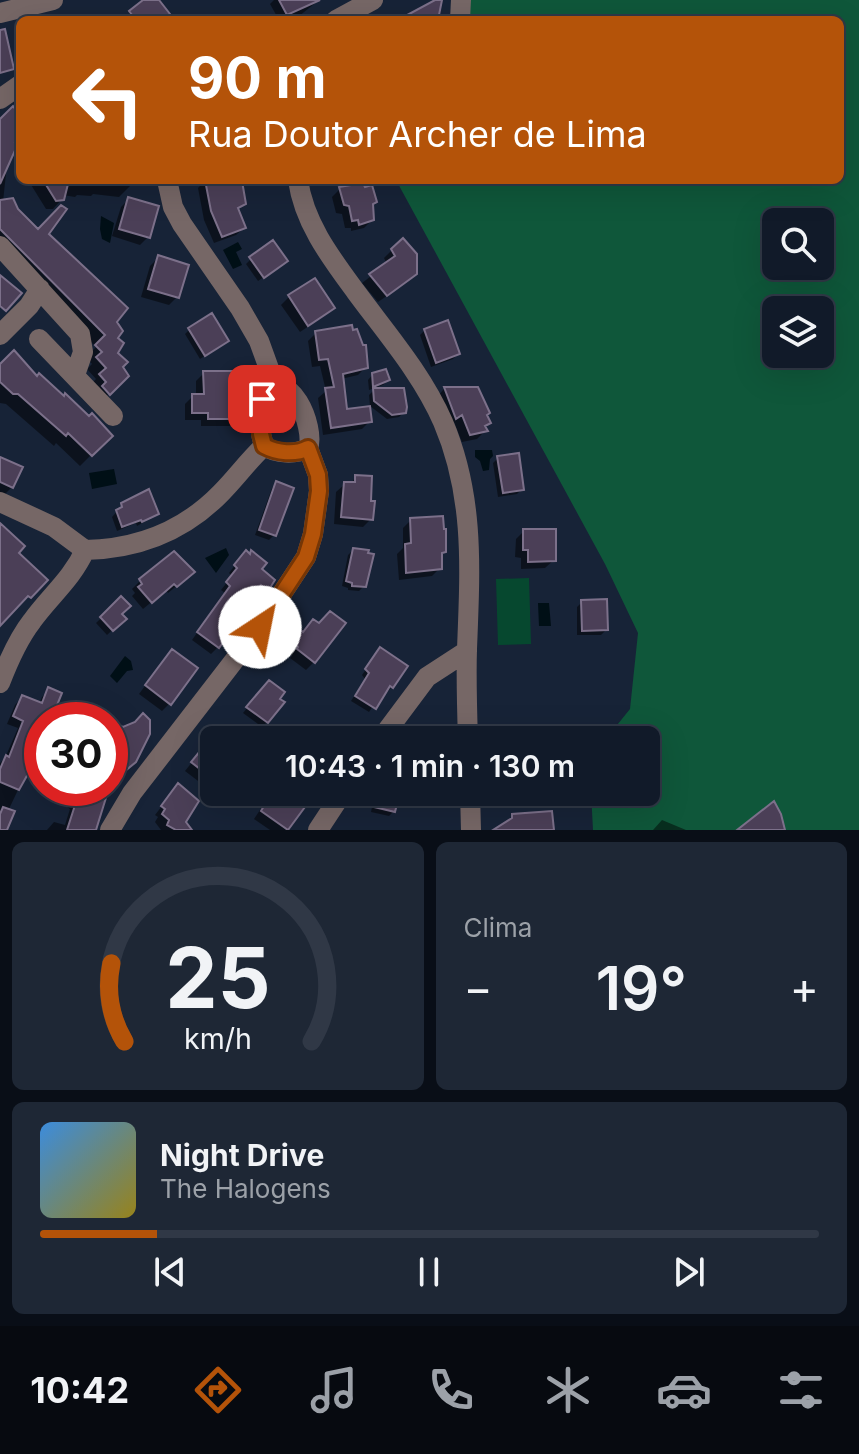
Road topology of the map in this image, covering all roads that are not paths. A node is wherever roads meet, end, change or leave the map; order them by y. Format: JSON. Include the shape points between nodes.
{"nodes":[{"id":1,"x":53,"y":0,"type":"edge"},
{"id":2,"x":373,"y":0,"type":"edge"},
{"id":3,"x":0,"y":13,"type":"edge"},
{"id":4,"x":343,"y":16,"type":"edge"},
{"id":5,"x":168,"y":184,"type":"edge"},
{"id":6,"x":299,"y":184,"type":"edge"},
{"id":7,"x":0,"y":246,"type":"edge"},
{"id":8,"x":40,"y":289,"type":"junction"},
{"id":9,"x":0,"y":335,"type":"edge"},
{"id":10,"x":39,"y":339,"type":"dead end"},
{"id":11,"x":75,"y":375,"type":"junction"},
{"id":12,"x":276,"y":388,"type":"junction"},
{"id":13,"x":113,"y":416,"type":"dead end"},
{"id":14,"x":264,"y":446,"type":"junction"},
{"id":15,"x":308,"y":448,"type":"junction"},
{"id":16,"x":0,"y":502,"type":"edge"},
{"id":17,"x":85,"y":550,"type":"junction"},
{"id":18,"x":467,"y":651,"type":"junction"},
{"id":19,"x":427,"y":677,"type":"junction"},
{"id":20,"x":467,"y":681,"type":"junction"},
{"id":21,"x":0,"y":683,"type":"edge"},
{"id":22,"x":390,"y":726,"type":"edge"},
{"id":23,"x":468,"y":726,"type":"edge"},
{"id":24,"x":334,"y":806,"type":"edge"},
{"id":25,"x":470,"y":806,"type":"edge"},
{"id":26,"x":110,"y":830,"type":"edge"},
{"id":27,"x":318,"y":830,"type":"edge"},
{"id":28,"x":471,"y":830,"type":"edge"}],
"edges":[{"from":1,"to":3,"type":"street"},
{"from":2,"to":4,"type":"street"},
{"from":5,"to":12,"type":"street","via":[[173,207],[259,341]]},
{"from":6,"to":18,"type":"street","via":[[316,233],[426,387],[452,446],[468,528]]},
{"from":7,"to":8,"type":"street"},
{"from":8,"to":9,"type":"street"},
{"from":8,"to":11,"type":"street","via":[[80,334],[83,352]]},
{"from":10,"to":11,"type":"street"},
{"from":11,"to":13,"type":"street"},
{"from":12,"to":14,"type":"street","via":[[262,399]]},
{"from":12,"to":15,"type":"street","via":[[291,391],[296,398],[311,438]]},
{"from":14,"to":15,"type":"street","via":[[293,452]]},
{"from":14,"to":17,"type":"street","via":[[220,494],[169,532],[111,550]]},
{"from":15,"to":26,"type":"street","via":[[319,491],[306,557]]},
{"from":16,"to":17,"type":"street","via":[[54,527]]},
{"from":17,"to":21,"type":"street","via":[[76,569],[30,624]]},
{"from":18,"to":19,"type":"street"},
{"from":18,"to":20,"type":"street"},
{"from":19,"to":20,"type":"street"},
{"from":19,"to":22,"type":"street"},
{"from":20,"to":23,"type":"street"},
{"from":24,"to":27,"type":"street"},
{"from":25,"to":28,"type":"street"}]}
